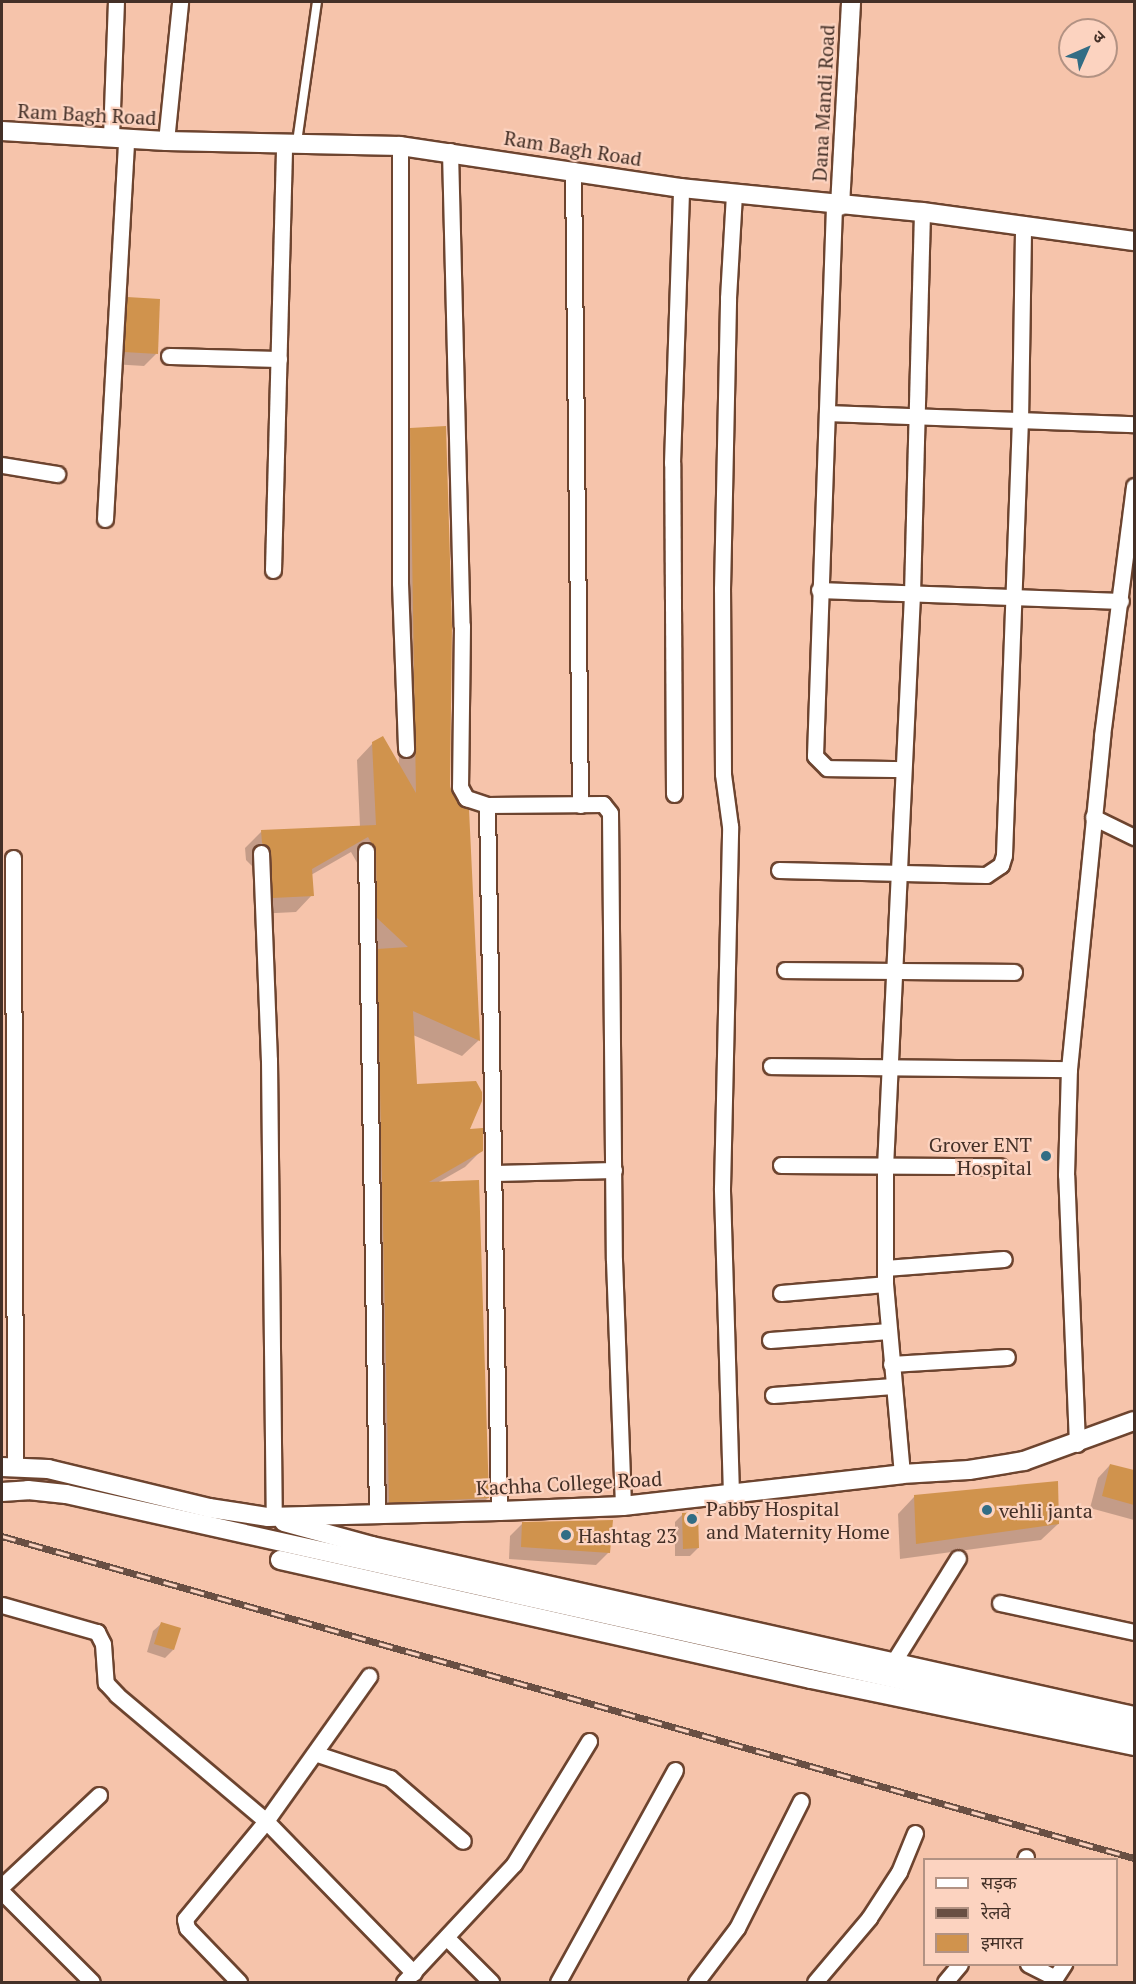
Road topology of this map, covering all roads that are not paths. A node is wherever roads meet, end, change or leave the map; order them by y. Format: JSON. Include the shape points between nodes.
{"nodes":[{"id":1,"x":116,"y":2,"type":"edge"},
{"id":2,"x":180,"y":2,"type":"edge"},
{"id":3,"x":317,"y":2,"type":"edge"},
{"id":4,"x":851,"y":2,"type":"edge"},
{"id":5,"x":2,"y":131,"type":"edge"},
{"id":6,"x":118,"y":138,"type":"junction"},
{"id":7,"x":166,"y":141,"type":"junction"},
{"id":8,"x":291,"y":142,"type":"junction"},
{"id":9,"x":400,"y":146,"type":"junction"},
{"id":10,"x":450,"y":151,"type":"junction"},
{"id":11,"x":573,"y":170,"type":"junction"},
{"id":12,"x":681,"y":188,"type":"junction"},
{"id":13,"x":734,"y":194,"type":"junction"},
{"id":14,"x":837,"y":206,"type":"junction"},
{"id":15,"x":922,"y":212,"type":"junction"},
{"id":16,"x":1023,"y":224,"type":"junction"},
{"id":17,"x":1134,"y":241,"type":"edge"},
{"id":18,"x":169,"y":356,"type":"dead end"},
{"id":19,"x":279,"y":359,"type":"junction"},
{"id":20,"x":827,"y":412,"type":"junction"},
{"id":21,"x":916,"y":416,"type":"junction"},
{"id":22,"x":1020,"y":422,"type":"junction"},
{"id":23,"x":1134,"y":424,"type":"edge"},
{"id":24,"x":2,"y":465,"type":"edge"},
{"id":25,"x":57,"y":474,"type":"dead end"},
{"id":26,"x":1134,"y":486,"type":"edge"},
{"id":27,"x":105,"y":519,"type":"dead end"},
{"id":28,"x":273,"y":570,"type":"dead end"},
{"id":29,"x":819,"y":590,"type":"junction"},
{"id":30,"x":912,"y":594,"type":"junction"},
{"id":31,"x":1012,"y":598,"type":"junction"},
{"id":32,"x":1121,"y":601,"type":"junction"},
{"id":33,"x":406,"y":749,"type":"dead end"},
{"id":34,"x":903,"y":769,"type":"junction"},
{"id":35,"x":674,"y":794,"type":"dead end"},
{"id":36,"x":487,"y":805,"type":"junction"},
{"id":37,"x":580,"y":805,"type":"junction"},
{"id":38,"x":1093,"y":818,"type":"junction"},
{"id":39,"x":1134,"y":837,"type":"edge"},
{"id":40,"x":366,"y":851,"type":"dead end"},
{"id":41,"x":261,"y":853,"type":"dead end"},
{"id":42,"x":13,"y":858,"type":"dead end"},
{"id":43,"x":778,"y":870,"type":"dead end"},
{"id":44,"x":900,"y":875,"type":"junction"},
{"id":45,"x":785,"y":970,"type":"dead end"},
{"id":46,"x":893,"y":971,"type":"junction"},
{"id":47,"x":1014,"y":972,"type":"dead end"},
{"id":48,"x":771,"y":1066,"type":"dead end"},
{"id":49,"x":888,"y":1068,"type":"junction"},
{"id":50,"x":1069,"y":1069,"type":"junction"},
{"id":51,"x":781,"y":1165,"type":"dead end"},
{"id":52,"x":1000,"y":1166,"type":"dead end"},
{"id":53,"x":885,"y":1167,"type":"junction"},
{"id":54,"x":615,"y":1170,"type":"junction"},
{"id":55,"x":495,"y":1173,"type":"junction"},
{"id":56,"x":1004,"y":1259,"type":"dead end"},
{"id":57,"x":885,"y":1276,"type":"junction"},
{"id":58,"x":781,"y":1293,"type":"dead end"},
{"id":59,"x":889,"y":1331,"type":"junction"},
{"id":60,"x":770,"y":1340,"type":"dead end"},
{"id":61,"x":1007,"y":1357,"type":"dead end"},
{"id":62,"x":891,"y":1364,"type":"junction"},
{"id":63,"x":893,"y":1386,"type":"junction"},
{"id":64,"x":773,"y":1395,"type":"dead end"},
{"id":65,"x":1134,"y":1421,"type":"edge"},
{"id":66,"x":1077,"y":1444,"type":"junction"},
{"id":67,"x":8,"y":1466,"type":"edge"},
{"id":68,"x":902,"y":1474,"type":"junction"},
{"id":69,"x":2,"y":1492,"type":"edge"},
{"id":70,"x":731,"y":1494,"type":"junction"},
{"id":71,"x":623,"y":1506,"type":"junction"},
{"id":72,"x":499,"y":1511,"type":"junction"},
{"id":73,"x":377,"y":1512,"type":"junction"},
{"id":74,"x":271,"y":1517,"type":"junction"},
{"id":75,"x":958,"y":1558,"type":"dead end"},
{"id":76,"x":280,"y":1560,"type":"dead end"},
{"id":77,"x":1000,"y":1603,"type":"dead end"},
{"id":78,"x":2,"y":1605,"type":"edge"},
{"id":79,"x":1134,"y":1632,"type":"edge"},
{"id":80,"x":894,"y":1661,"type":"junction"},
{"id":81,"x":369,"y":1676,"type":"dead end"},
{"id":82,"x":1134,"y":1716,"type":"edge"},
{"id":83,"x":1134,"y":1732,"type":"edge"},
{"id":84,"x":589,"y":1741,"type":"dead end"},
{"id":85,"x":1134,"y":1746,"type":"edge"},
{"id":86,"x":317,"y":1754,"type":"junction"},
{"id":87,"x":675,"y":1770,"type":"dead end"},
{"id":88,"x":99,"y":1796,"type":"dead end"},
{"id":89,"x":801,"y":1801,"type":"dead end"},
{"id":90,"x":266,"y":1821,"type":"junction"},
{"id":91,"x":915,"y":1833,"type":"dead end"},
{"id":92,"x":463,"y":1842,"type":"dead end"},
{"id":93,"x":2,"y":1886,"type":"edge"},
{"id":94,"x":2,"y":1892,"type":"edge"},
{"id":95,"x":448,"y":1939,"type":"junction"},
{"id":96,"x":959,"y":1966,"type":"edge"},
{"id":97,"x":1030,"y":1966,"type":"edge"},
{"id":98,"x":1063,"y":1966,"type":"edge"},
{"id":99,"x":409,"y":1978,"type":"edge"},
{"id":100,"x":90,"y":1982,"type":"edge"},
{"id":101,"x":947,"y":1982,"type":"edge"},
{"id":102,"x":239,"y":1983,"type":"edge"},
{"id":103,"x":491,"y":1983,"type":"edge"},
{"id":104,"x":558,"y":1983,"type":"edge"},
{"id":105,"x":696,"y":1983,"type":"edge"},
{"id":106,"x":815,"y":1983,"type":"edge"}],
"edges":[{"from":1,"to":6,"type":"street"},
{"from":2,"to":7,"type":"street"},
{"from":3,"to":8,"type":"lane"},
{"from":4,"to":14,"type":"street","name":"Dana Mandi Road"},
{"from":5,"to":6,"type":"street","name":"Ram Bagh Road"},
{"from":6,"to":7,"type":"street","name":"Ram Bagh Road"},
{"from":6,"to":27,"type":"street"},
{"from":7,"to":8,"type":"street","name":"Ram Bagh Road"},
{"from":8,"to":9,"type":"street","name":"Ram Bagh Road"},
{"from":8,"to":19,"type":"street"},
{"from":9,"to":10,"type":"street","name":"Ram Bagh Road"},
{"from":9,"to":33,"type":"street","via":[[400,583]]},
{"from":10,"to":11,"type":"street","name":"Ram Bagh Road"},
{"from":10,"to":36,"type":"street","via":[[462,637],[460,787],[466,798]]},
{"from":11,"to":12,"type":"street","name":"Ram Bagh Road"},
{"from":11,"to":37,"type":"street"},
{"from":12,"to":13,"type":"street","name":"Ram Bagh Road"},
{"from":12,"to":35,"type":"street","via":[[672,485]]},
{"from":13,"to":14,"type":"street","name":"Ram Bagh Road"},
{"from":13,"to":70,"type":"street","via":[[722,589],[723,774],[730,826],[722,1188]]},
{"from":14,"to":15,"type":"street","name":"Ram Bagh Road"},
{"from":14,"to":20,"type":"street"},
{"from":15,"to":16,"type":"street","name":"Ram Bagh Road"},
{"from":15,"to":21,"type":"street"},
{"from":16,"to":17,"type":"street","name":"Ram Bagh Road"},
{"from":16,"to":22,"type":"street"},
{"from":18,"to":19,"type":"street"},
{"from":19,"to":28,"type":"street"},
{"from":20,"to":21,"type":"street"},
{"from":20,"to":29,"type":"street"},
{"from":21,"to":22,"type":"street"},
{"from":21,"to":30,"type":"street"},
{"from":22,"to":23,"type":"street"},
{"from":22,"to":31,"type":"street"},
{"from":24,"to":25,"type":"street"},
{"from":26,"to":32,"type":"street"},
{"from":29,"to":30,"type":"street"},
{"from":29,"to":34,"type":"street","via":[[815,756],[826,768]]},
{"from":30,"to":31,"type":"street"},
{"from":30,"to":34,"type":"street"},
{"from":31,"to":32,"type":"street"},
{"from":31,"to":44,"type":"street","via":[[1005,855],[1001,865],[986,875]]},
{"from":32,"to":38,"type":"street"},
{"from":34,"to":44,"type":"street"},
{"from":36,"to":37,"type":"street"},
{"from":36,"to":55,"type":"street"},
{"from":37,"to":54,"type":"street","via":[[603,804],[610,813]]},
{"from":38,"to":39,"type":"street"},
{"from":38,"to":50,"type":"street"},
{"from":40,"to":73,"type":"street"},
{"from":41,"to":74,"type":"street","via":[[269,1083]]},
{"from":42,"to":67,"type":"street"},
{"from":43,"to":44,"type":"street"},
{"from":44,"to":46,"type":"street"},
{"from":45,"to":46,"type":"street"},
{"from":46,"to":47,"type":"street"},
{"from":46,"to":49,"type":"street"},
{"from":48,"to":49,"type":"street"},
{"from":49,"to":50,"type":"street"},
{"from":49,"to":53,"type":"street"},
{"from":50,"to":66,"type":"street","via":[[1066,1175]]},
{"from":51,"to":53,"type":"street"},
{"from":52,"to":53,"type":"street"},
{"from":53,"to":57,"type":"street"},
{"from":54,"to":55,"type":"street"},
{"from":54,"to":71,"type":"street"},
{"from":55,"to":72,"type":"street"},
{"from":56,"to":57,"type":"street"},
{"from":57,"to":58,"type":"street"},
{"from":57,"to":59,"type":"street"},
{"from":59,"to":60,"type":"street"},
{"from":59,"to":62,"type":"street"},
{"from":61,"to":62,"type":"street"},
{"from":62,"to":63,"type":"street"},
{"from":63,"to":64,"type":"street"},
{"from":63,"to":68,"type":"street"},
{"from":65,"to":66,"type":"street","name":"Kachha College Road"},
{"from":66,"to":68,"type":"street","name":"Kachha College Road","via":[[1024,1461],[969,1470]]},
{"from":67,"to":74,"type":"street","name":"Kachha College Road"},
{"from":68,"to":70,"type":"street","name":"Kachha College Road"},
{"from":69,"to":83,"type":"street","via":[[66,1494]]},
{"from":70,"to":71,"type":"street","name":"Kachha College Road"},
{"from":71,"to":72,"type":"street","name":"Kachha College Road"},
{"from":72,"to":73,"type":"street","name":"Kachha College Road"},
{"from":73,"to":74,"type":"street","name":"Kachha College Road"},
{"from":74,"to":80,"type":"street","via":[[372,1546]]},
{"from":75,"to":80,"type":"street"},
{"from":76,"to":85,"type":"street","via":[[811,1680]]},
{"from":77,"to":79,"type":"street"},
{"from":78,"to":90,"type":"street","via":[[98,1632],[104,1644],[106,1683]]},
{"from":80,"to":82,"type":"street"},
{"from":81,"to":86,"type":"street"},
{"from":84,"to":95,"type":"street","via":[[514,1864]]},
{"from":86,"to":90,"type":"street"},
{"from":86,"to":92,"type":"street","via":[[390,1778]]},
{"from":87,"to":104,"type":"street"},
{"from":88,"to":93,"type":"street"},
{"from":89,"to":105,"type":"street","via":[[737,1928]]},
{"from":90,"to":99,"type":"street"},
{"from":90,"to":102,"type":"street","via":[[185,1919],[187,1928]]},
{"from":91,"to":106,"type":"street","via":[[899,1872],[869,1918]]},
{"from":94,"to":100,"type":"street"},
{"from":95,"to":99,"type":"street"},
{"from":95,"to":103,"type":"street"},
{"from":96,"to":101,"type":"street"},
{"from":97,"to":98,"type":"street","via":[[1054,1978]]}]}
